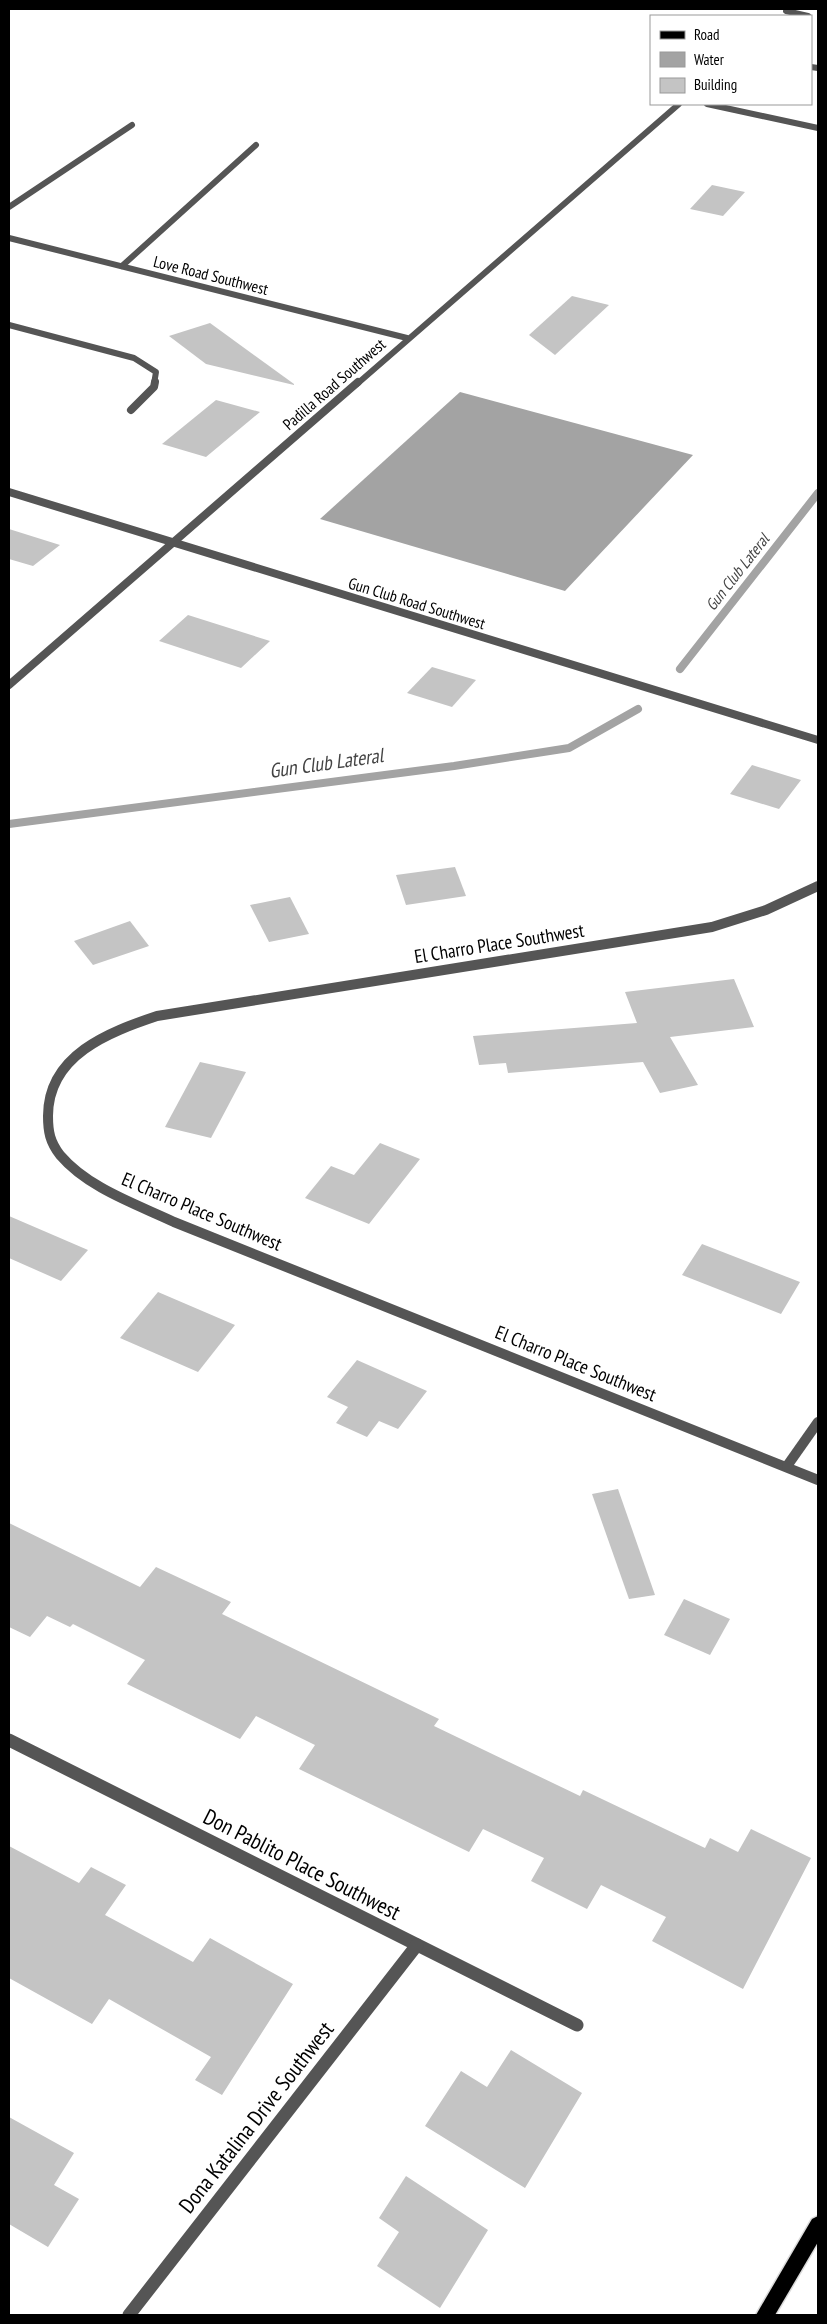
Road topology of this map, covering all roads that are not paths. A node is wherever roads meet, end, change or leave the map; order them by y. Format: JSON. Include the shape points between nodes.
{"nodes":[{"id":1,"x":788,"y":10,"type":"edge"},
{"id":2,"x":804,"y":15,"type":"edge"},
{"id":3,"x":678,"y":105,"type":"edge"},
{"id":4,"x":712,"y":105,"type":"edge"},
{"id":5,"x":132,"y":125,"type":"dead end"},
{"id":6,"x":818,"y":128,"type":"edge"},
{"id":7,"x":256,"y":145,"type":"dead end"},
{"id":8,"x":9,"y":207,"type":"edge"},
{"id":9,"x":9,"y":238,"type":"edge"},
{"id":10,"x":122,"y":266,"type":"junction"},
{"id":11,"x":9,"y":325,"type":"edge"},
{"id":12,"x":407,"y":338,"type":"junction"},
{"id":13,"x":131,"y":410,"type":"dead end"},
{"id":14,"x":9,"y":492,"type":"edge"},
{"id":15,"x":174,"y":543,"type":"junction"},
{"id":16,"x":9,"y":685,"type":"edge"},
{"id":17,"x":818,"y":740,"type":"edge"},
{"id":18,"x":818,"y":886,"type":"edge"},
{"id":19,"x":818,"y":1422,"type":"edge"},
{"id":20,"x":787,"y":1466,"type":"junction"},
{"id":21,"x":818,"y":1480,"type":"edge"},
{"id":22,"x":9,"y":1740,"type":"edge"},
{"id":23,"x":417,"y":1945,"type":"junction"},
{"id":24,"x":577,"y":2025,"type":"dead end"},
{"id":25,"x":818,"y":2225,"type":"edge"},
{"id":26,"x":129,"y":2315,"type":"edge"},
{"id":27,"x":765,"y":2315,"type":"edge"}],
"edges":[{"from":1,"to":2,"type":"street"},
{"from":3,"to":12,"type":"street","name":"Padilla Road Southwest"},
{"from":4,"to":6,"type":"street"},
{"from":5,"to":8,"type":"street"},
{"from":7,"to":10,"type":"street"},
{"from":9,"to":10,"type":"street","name":"Love Road Southwest"},
{"from":10,"to":12,"type":"street","name":"Love Road Southwest"},
{"from":11,"to":13,"type":"street","via":[[134,358],[148,365],[156,372],[154,387]]},
{"from":12,"to":15,"type":"street","name":"Padilla Road Southwest"},
{"from":14,"to":15,"type":"street","name":"Gun Club Road Southwest"},
{"from":15,"to":16,"type":"street","name":"Padilla Road Southwest"},
{"from":15,"to":17,"type":"street","name":"Gun Club Road Southwest"},
{"from":18,"to":20,"type":"street","name":"El Charro Place Southwest","via":[[792,901],[753,916],[712,926],[157,1016],[94,1041],[69,1064],[53,1086],[47,1111],[50,1141],[70,1164],[112,1193],[174,1222]]},
{"from":19,"to":20,"type":"street"},
{"from":20,"to":21,"type":"street","name":"El Charro Place Southwest"},
{"from":22,"to":23,"type":"street","name":"Don Pablito Place Southwest"},
{"from":23,"to":24,"type":"street","name":"Don Pablito Place Southwest"},
{"from":23,"to":26,"type":"street","name":"Dona Katalina Drive Southwest"},
{"from":25,"to":27,"type":"main road"}]}
